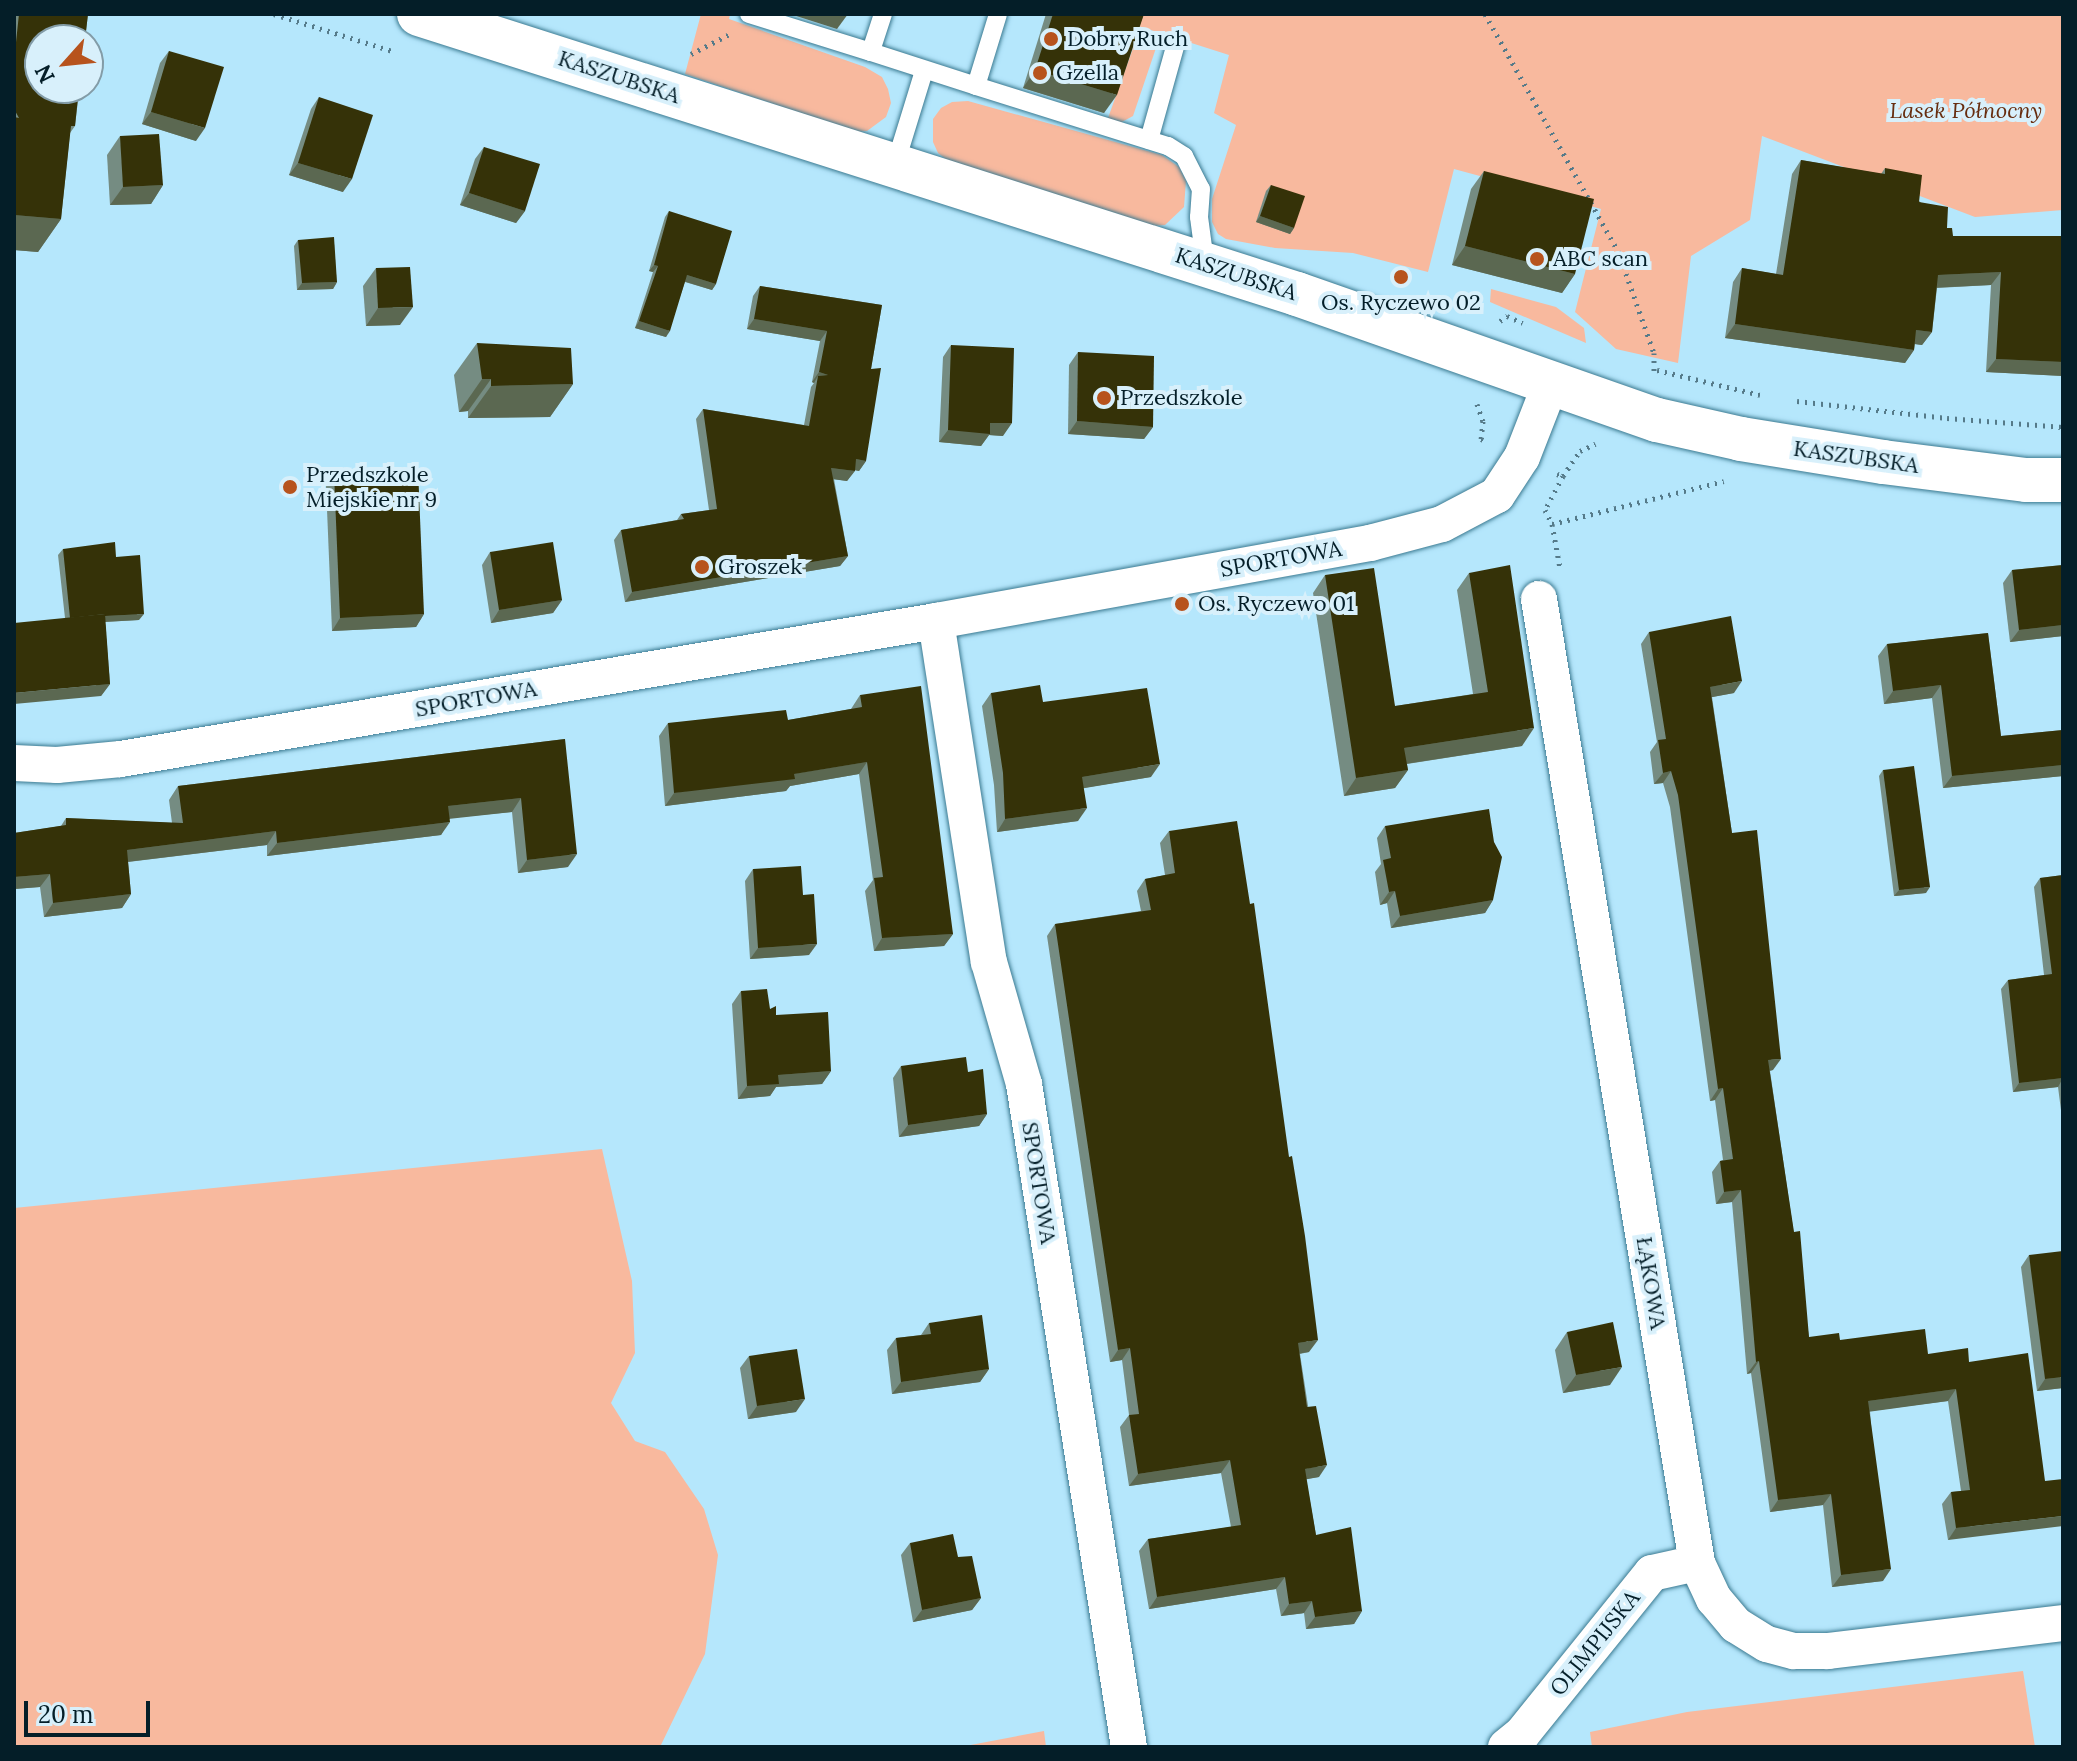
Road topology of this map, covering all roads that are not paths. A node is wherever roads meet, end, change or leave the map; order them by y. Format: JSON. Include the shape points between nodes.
{"nodes":[{"id":1,"x":419,"y":14,"type":"edge"},
{"id":2,"x":749,"y":14,"type":"edge"},
{"id":3,"x":883,"y":14,"type":"edge"},
{"id":4,"x":998,"y":14,"type":"edge"},
{"id":5,"x":1175,"y":47,"type":"dead end"},
{"id":6,"x":871,"y":52,"type":"junction"},
{"id":7,"x":924,"y":71,"type":"junction"},
{"id":8,"x":976,"y":86,"type":"junction"},
{"id":9,"x":1149,"y":140,"type":"junction"},
{"id":10,"x":895,"y":165,"type":"junction"},
{"id":11,"x":1206,"y":265,"type":"junction"},
{"id":12,"x":1550,"y":385,"type":"junction"},
{"id":13,"x":2063,"y":480,"type":"edge"},
{"id":14,"x":1539,"y":599,"type":"dead end"},
{"id":15,"x":936,"y":621,"type":"junction"},
{"id":16,"x":14,"y":763,"type":"edge"},
{"id":17,"x":1697,"y":1563,"type":"junction"},
{"id":18,"x":2063,"y":1623,"type":"edge"},
{"id":19,"x":1129,"y":1747,"type":"edge"},
{"id":20,"x":1506,"y":1747,"type":"edge"}],
"edges":[{"from":1,"to":10,"type":"main road","name":"KASZUBSKA"},
{"from":2,"to":6,"type":"lane"},
{"from":3,"to":6,"type":"lane"},
{"from":4,"to":8,"type":"lane"},
{"from":5,"to":9,"type":"lane"},
{"from":6,"to":7,"type":"lane"},
{"from":7,"to":8,"type":"lane"},
{"from":7,"to":10,"type":"lane"},
{"from":8,"to":9,"type":"lane"},
{"from":9,"to":11,"type":"lane","via":[[1184,156],[1199,178]]},
{"from":10,"to":11,"type":"main road","name":"KASZUBSKA"},
{"from":11,"to":12,"type":"main road","name":"KASZUBSKA"},
{"from":12,"to":13,"type":"main road","name":"KASZUBSKA","via":[[1657,420],[1741,439],[1883,462]]},
{"from":12,"to":15,"type":"street","name":"SPORTOWA","via":[[1522,457],[1497,495],[1442,524],[1370,543]]},
{"from":14,"to":17,"type":"street","name":"ŁĄKOWA"},
{"from":15,"to":16,"type":"street","name":"SPORTOWA","via":[[121,759]]},
{"from":15,"to":19,"type":"street","name":"SPORTOWA","via":[[989,962],[1024,1084]]},
{"from":17,"to":18,"type":"street","name":"ŁĄKOWA","via":[[1714,1599],[1736,1625],[1767,1644],[1794,1651]]},
{"from":17,"to":20,"type":"street","name":"OLIMPIJSKA","via":[[1652,1573]]}]}
